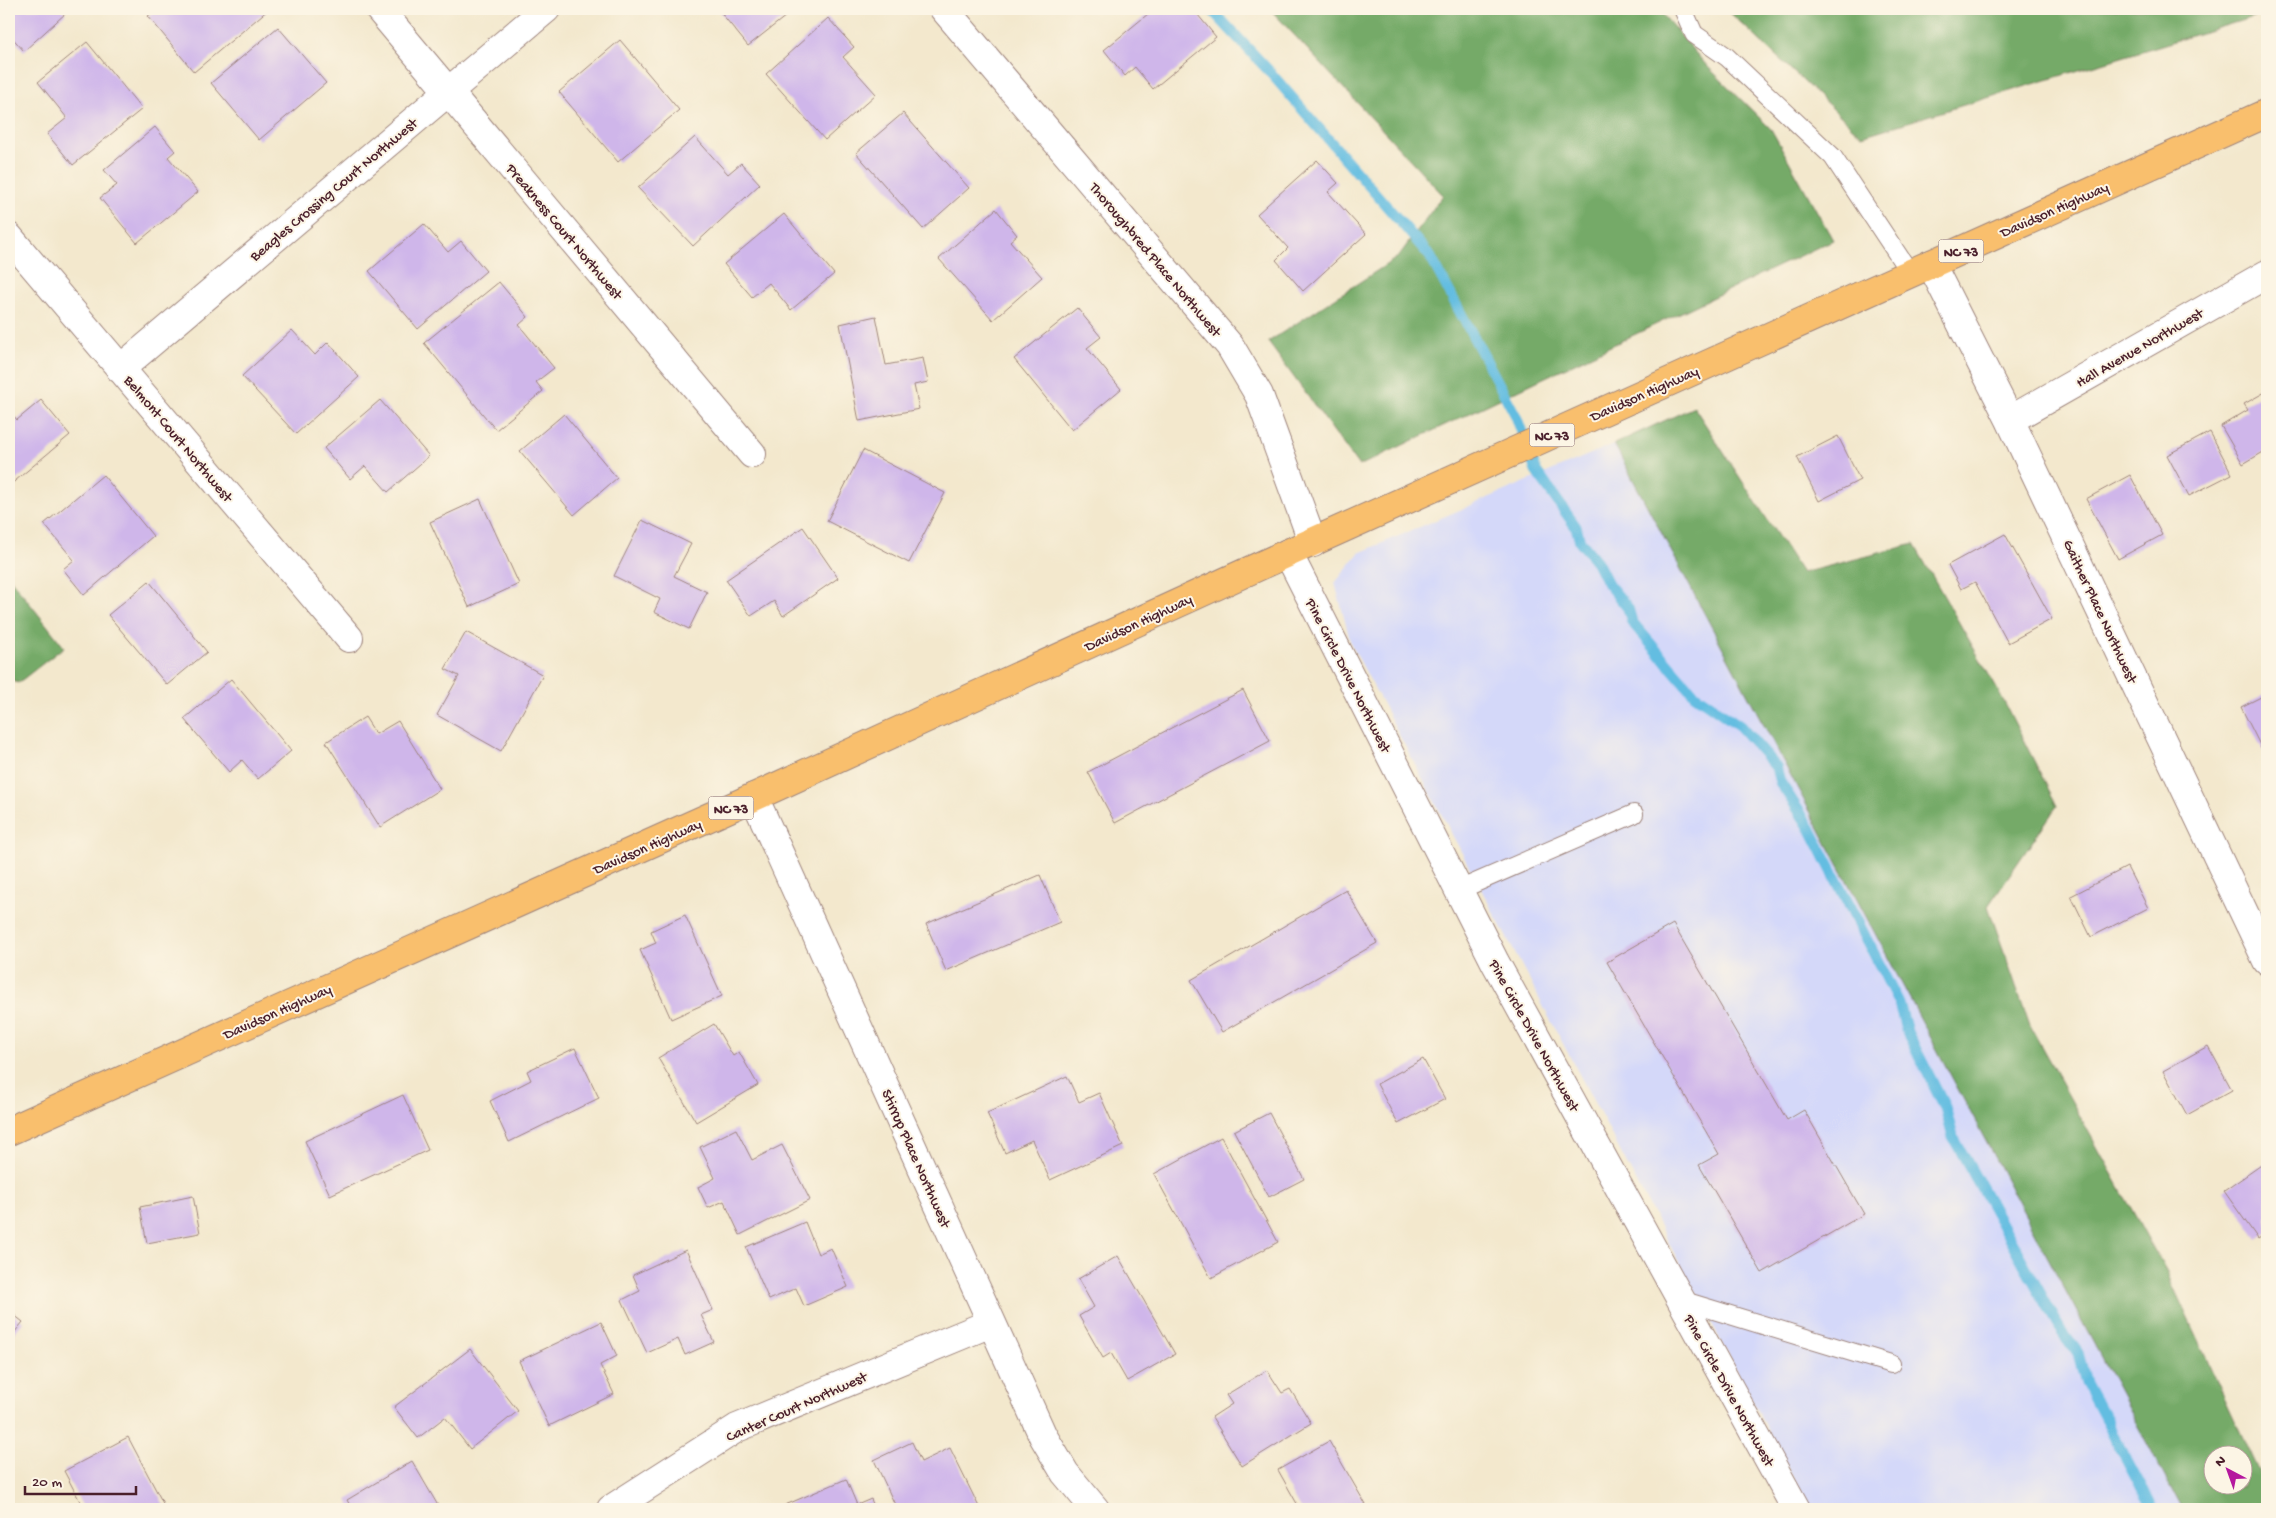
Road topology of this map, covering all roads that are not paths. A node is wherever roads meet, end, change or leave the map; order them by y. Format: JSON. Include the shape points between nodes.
{"nodes":[{"id":1,"x":379,"y":9,"type":"edge"},
{"id":2,"x":546,"y":9,"type":"edge"},
{"id":3,"x":944,"y":9,"type":"edge"},
{"id":4,"x":1683,"y":9,"type":"edge"},
{"id":5,"x":448,"y":91,"type":"junction"},
{"id":6,"x":2267,"y":113,"type":"edge"},
{"id":7,"x":9,"y":237,"type":"edge"},
{"id":8,"x":1920,"y":269,"type":"junction"},
{"id":9,"x":2267,"y":274,"type":"edge"},
{"id":10,"x":120,"y":369,"type":"junction"},
{"id":11,"x":2010,"y":420,"type":"junction"},
{"id":12,"x":752,"y":454,"type":"dead end"},
{"id":13,"x":1313,"y":543,"type":"junction"},
{"id":14,"x":1288,"y":553,"type":"junction"},
{"id":15,"x":349,"y":638,"type":"dead end"},
{"id":16,"x":754,"y":798,"type":"junction"},
{"id":17,"x":1634,"y":814,"type":"dead end"},
{"id":18,"x":1459,"y":890,"type":"junction"},
{"id":19,"x":2267,"y":961,"type":"edge"},
{"id":20,"x":9,"y":1131,"type":"edge"},
{"id":21,"x":1681,"y":1300,"type":"junction"},
{"id":22,"x":991,"y":1323,"type":"junction"},
{"id":23,"x":1891,"y":1364,"type":"dead end"},
{"id":24,"x":611,"y":1509,"type":"edge"},
{"id":25,"x":1095,"y":1509,"type":"edge"},
{"id":26,"x":1796,"y":1509,"type":"edge"}],
"edges":[{"from":1,"to":5,"type":"street","name":"Preakness Court Northwest"},
{"from":2,"to":5,"type":"street","name":"Beagles Crossing Court Northwest"},
{"from":3,"to":13,"type":"street","name":"Thoroughbred Place Northwest","via":[[1230,346],[1259,395]]},
{"from":4,"to":8,"type":"lane","via":[[1694,34],[1726,57],[1833,157]]},
{"from":5,"to":10,"type":"street","name":"Beagles Crossing Court Northwest"},
{"from":5,"to":12,"type":"street","name":"Preakness Court Northwest"},
{"from":6,"to":8,"type":"main road","name":"Davidson Highway","number":"NC 73"},
{"from":7,"to":10,"type":"street","name":"Belmont Court Northwest"},
{"from":8,"to":11,"type":"street","name":"Gaither Place Northwest"},
{"from":8,"to":13,"type":"main road","name":"Davidson Highway","number":"NC 73"},
{"from":9,"to":11,"type":"street","name":"Hall Avenue Northwest"},
{"from":10,"to":15,"type":"street","name":"Belmont Court Northwest"},
{"from":11,"to":19,"type":"street","name":"Gaither Place Northwest"},
{"from":13,"to":14,"type":"main road","name":"Davidson Highway","number":"NC 73"},
{"from":14,"to":16,"type":"main road","name":"Davidson Highway","number":"NC 73"},
{"from":14,"to":18,"type":"street","name":"Pine Circle Drive Northwest"},
{"from":16,"to":20,"type":"main road","name":"Davidson Highway","number":"NC 73"},
{"from":16,"to":22,"type":"street","name":"Stirrup Place Northwest"},
{"from":17,"to":18,"type":"lane"},
{"from":18,"to":21,"type":"street","name":"Pine Circle Drive Northwest","via":[[1495,962]]},
{"from":21,"to":23,"type":"lane"},
{"from":21,"to":26,"type":"street","name":"Pine Circle Drive Northwest"},
{"from":22,"to":24,"type":"street","name":"Canter Court Northwest","via":[[737,1428]]},
{"from":22,"to":25,"type":"street","name":"Stirrup Place Northwest","via":[[1042,1436],[1065,1473]]}]}
